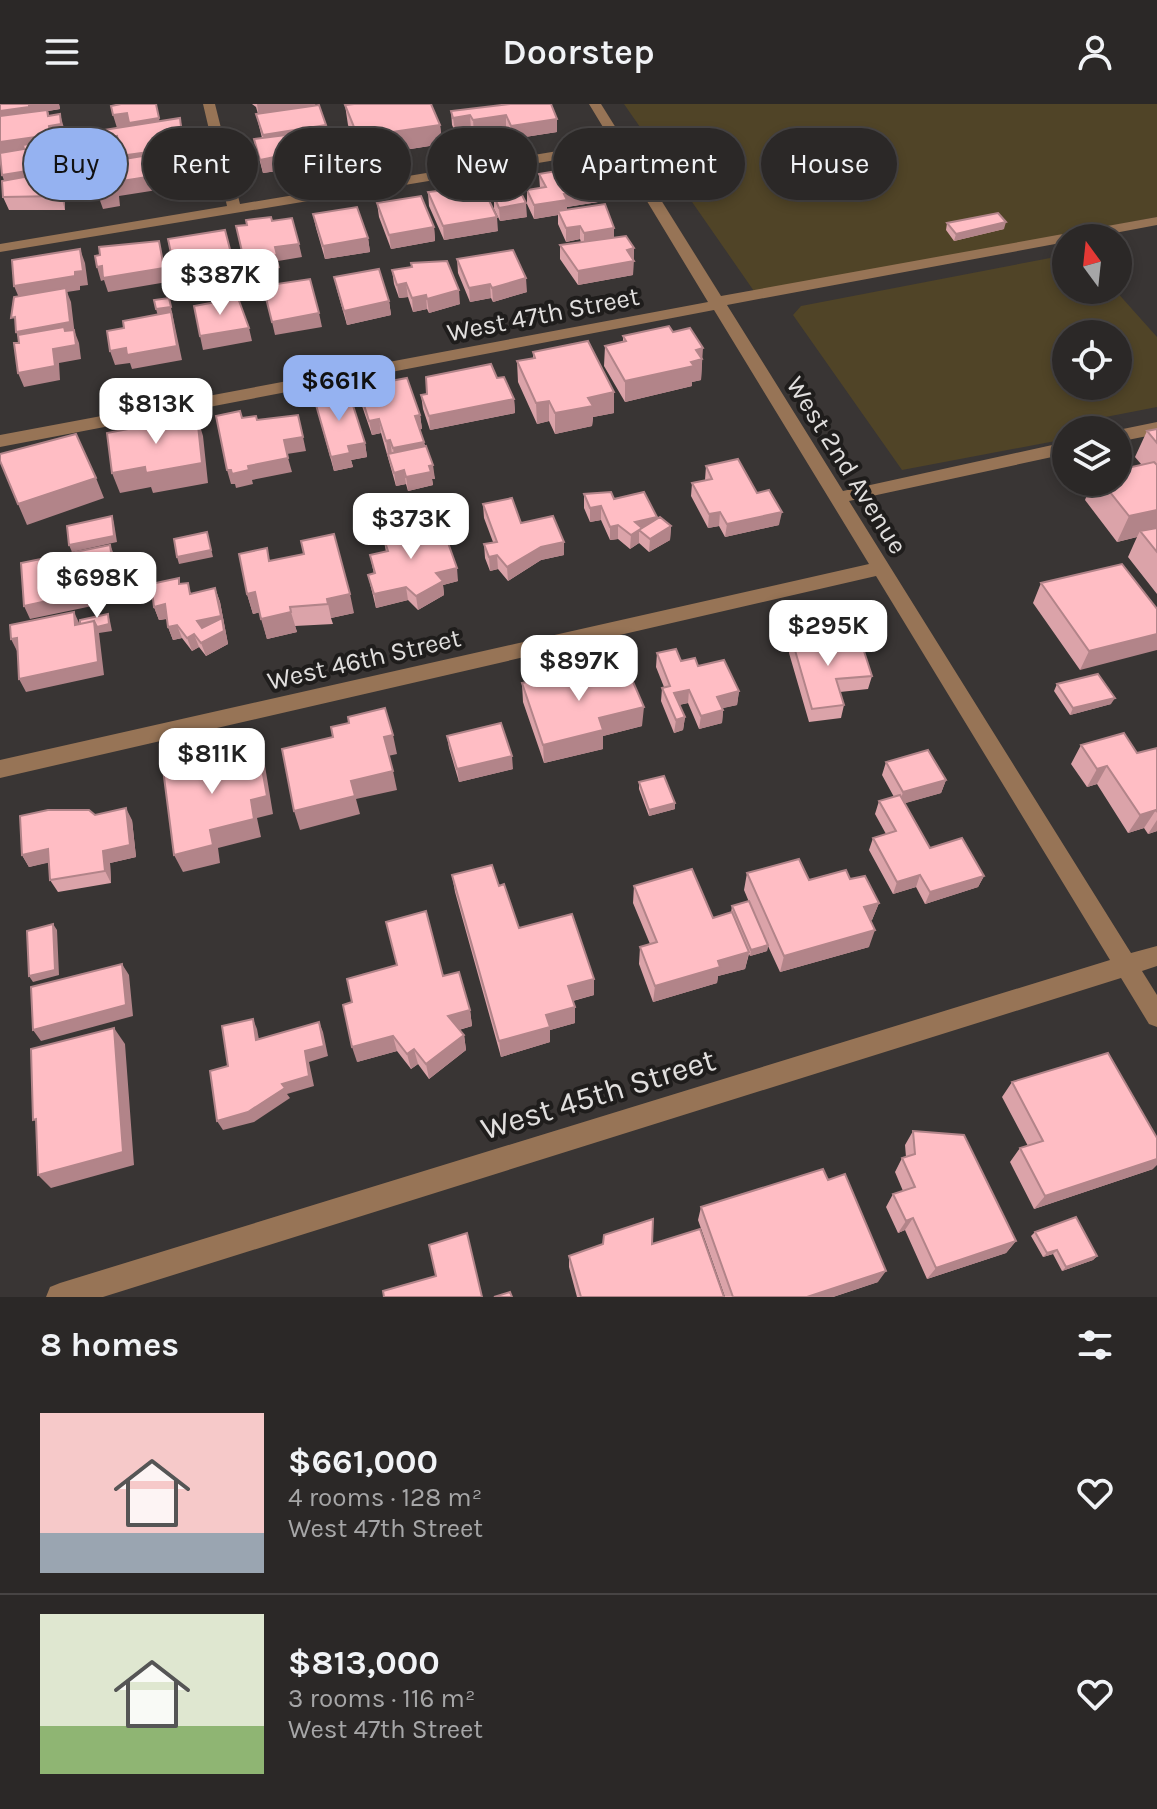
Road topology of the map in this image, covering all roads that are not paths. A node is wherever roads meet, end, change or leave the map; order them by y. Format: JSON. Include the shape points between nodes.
{"nodes":[{"id":1,"x":209,"y":104,"type":"edge"},
{"id":2,"x":595,"y":104,"type":"edge"},
{"id":3,"x":610,"y":128,"type":"edge"},
{"id":4,"x":553,"y":156,"type":"edge"},
{"id":5,"x":654,"y":200,"type":"edge"},
{"id":6,"x":234,"y":208,"type":"junction"},
{"id":7,"x":1157,"y":221,"type":"edge"},
{"id":8,"x":0,"y":248,"type":"edge"},
{"id":9,"x":717,"y":304,"type":"junction"},
{"id":10,"x":1157,"y":428,"type":"edge"},
{"id":11,"x":1132,"y":433,"type":"edge"},
{"id":12,"x":0,"y":441,"type":"edge"},
{"id":13,"x":1052,"y":451,"type":"edge"},
{"id":14,"x":837,"y":498,"type":"junction"},
{"id":15,"x":880,"y":568,"type":"junction"},
{"id":16,"x":0,"y":769,"type":"edge"},
{"id":17,"x":1157,"y":956,"type":"edge"},
{"id":18,"x":1126,"y":966,"type":"junction"},
{"id":19,"x":1157,"y":1016,"type":"edge"},
{"id":20,"x":60,"y":1297,"type":"edge"}],
"edges":[{"from":1,"to":6,"type":"street"},
{"from":2,"to":3,"type":"street","name":"West 2nd Avenue"},
{"from":4,"to":6,"type":"street"},
{"from":5,"to":9,"type":"street","name":"West 2nd Avenue"},
{"from":6,"to":8,"type":"street"},
{"from":7,"to":9,"type":"street","name":"West 47th Street"},
{"from":9,"to":12,"type":"street","name":"West 47th Street"},
{"from":9,"to":14,"type":"street","name":"West 2nd Avenue"},
{"from":10,"to":11,"type":"street"},
{"from":13,"to":14,"type":"street"},
{"from":14,"to":15,"type":"street","name":"West 2nd Avenue"},
{"from":15,"to":16,"type":"street","name":"West 46th Street"},
{"from":15,"to":18,"type":"street","name":"West 2nd Avenue"},
{"from":17,"to":18,"type":"street","name":"West 45th Street"},
{"from":18,"to":19,"type":"street","name":"West 2nd Avenue"},
{"from":18,"to":20,"type":"street","name":"West 45th Street"}]}
